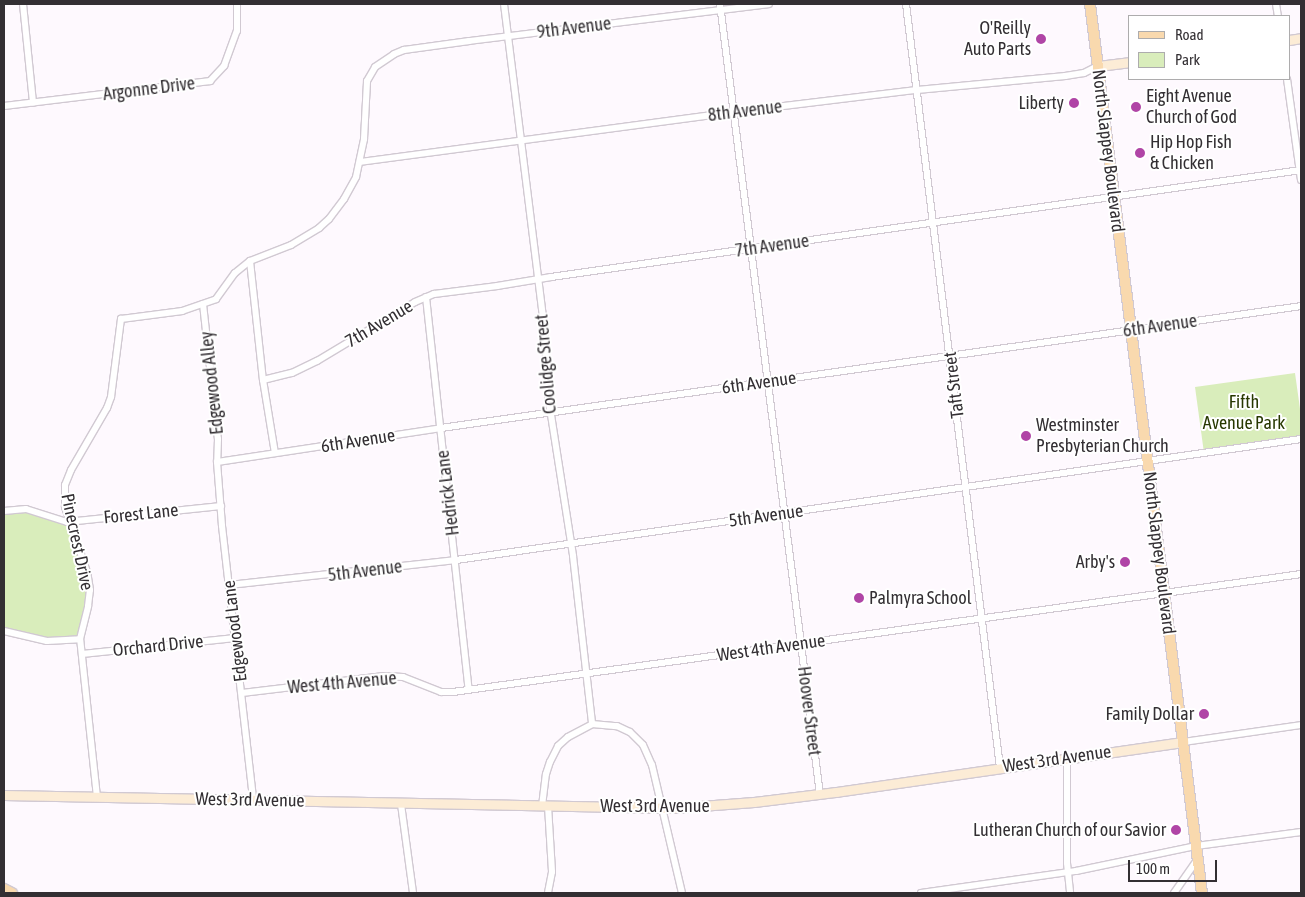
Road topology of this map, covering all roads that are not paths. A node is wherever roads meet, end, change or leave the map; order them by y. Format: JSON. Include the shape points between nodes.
{"nodes":[{"id":1,"x":23,"y":4,"type":"edge"},
{"id":2,"x":236,"y":4,"type":"edge"},
{"id":3,"x":504,"y":4,"type":"edge"},
{"id":4,"x":769,"y":4,"type":"edge"},
{"id":5,"x":906,"y":4,"type":"edge"},
{"id":6,"x":1090,"y":4,"type":"edge"},
{"id":7,"x":721,"y":7,"type":"edge"},
{"id":8,"x":507,"y":36,"type":"junction"},
{"id":9,"x":382,"y":61,"type":"joint"},
{"id":10,"x":1128,"y":62,"type":"edge"},
{"id":11,"x":1098,"y":66,"type":"junction"},
{"id":12,"x":1287,"y":80,"type":"edge"},
{"id":13,"x":916,"y":90,"type":"junction"},
{"id":14,"x":33,"y":102,"type":"junction"},
{"id":15,"x":4,"y":106,"type":"edge"},
{"id":16,"x":734,"y":112,"type":"junction"},
{"id":17,"x":520,"y":139,"type":"junction"},
{"id":18,"x":360,"y":162,"type":"junction"},
{"id":19,"x":1300,"y":171,"type":"edge"},
{"id":20,"x":1301,"y":180,"type":"edge"},
{"id":21,"x":1114,"y":198,"type":"junction"},
{"id":22,"x":933,"y":224,"type":"junction"},
{"id":23,"x":751,"y":250,"type":"junction"},
{"id":24,"x":250,"y":261,"type":"junction"},
{"id":25,"x":537,"y":279,"type":"junction"},
{"id":26,"x":426,"y":296,"type":"junction"},
{"id":27,"x":203,"y":304,"type":"junction"},
{"id":28,"x":1301,"y":306,"type":"edge"},
{"id":29,"x":1131,"y":331,"type":"junction"},
{"id":30,"x":950,"y":356,"type":"junction"},
{"id":31,"x":263,"y":380,"type":"junction"},
{"id":32,"x":768,"y":382,"type":"junction"},
{"id":33,"x":550,"y":414,"type":"junction"},
{"id":34,"x":440,"y":428,"type":"junction"},
{"id":35,"x":1301,"y":439,"type":"edge"},
{"id":36,"x":275,"y":453,"type":"junction"},
{"id":37,"x":217,"y":462,"type":"junction"},
{"id":38,"x":1148,"y":462,"type":"junction"},
{"id":39,"x":967,"y":488,"type":"junction"},
{"id":40,"x":221,"y":506,"type":"junction"},
{"id":41,"x":4,"y":511,"type":"edge"},
{"id":42,"x":784,"y":513,"type":"junction"},
{"id":43,"x":69,"y":522,"type":"junction"},
{"id":44,"x":571,"y":544,"type":"junction"},
{"id":45,"x":456,"y":560,"type":"junction"},
{"id":46,"x":1301,"y":574,"type":"edge"},
{"id":47,"x":230,"y":584,"type":"junction"},
{"id":48,"x":1164,"y":593,"type":"junction"},
{"id":49,"x":983,"y":620,"type":"junction"},
{"id":50,"x":4,"y":631,"type":"edge"},
{"id":51,"x":235,"y":638,"type":"junction"},
{"id":52,"x":80,"y":639,"type":"junction"},
{"id":53,"x":802,"y":643,"type":"junction"},
{"id":54,"x":82,"y":654,"type":"junction"},
{"id":55,"x":587,"y":674,"type":"junction"},
{"id":56,"x":469,"y":690,"type":"junction"},
{"id":57,"x":242,"y":693,"type":"junction"},
{"id":58,"x":592,"y":724,"type":"junction"},
{"id":59,"x":1301,"y":725,"type":"edge"},
{"id":60,"x":1183,"y":742,"type":"junction"},
{"id":61,"x":1067,"y":758,"type":"junction"},
{"id":62,"x":1000,"y":767,"type":"junction"},
{"id":63,"x":820,"y":794,"type":"junction"},
{"id":64,"x":4,"y":796,"type":"edge"},
{"id":65,"x":97,"y":797,"type":"junction"},
{"id":66,"x":253,"y":800,"type":"junction"},
{"id":67,"x":400,"y":804,"type":"junction"},
{"id":68,"x":545,"y":806,"type":"junction"},
{"id":69,"x":662,"y":807,"type":"junction"},
{"id":70,"x":1301,"y":832,"type":"edge"},
{"id":71,"x":1196,"y":846,"type":"junction"},
{"id":72,"x":1198,"y":858,"type":"junction"},
{"id":73,"x":1068,"y":872,"type":"junction"},
{"id":74,"x":4,"y":889,"type":"edge"},
{"id":75,"x":12,"y":893,"type":"edge"},
{"id":76,"x":413,"y":893,"type":"edge"},
{"id":77,"x":548,"y":893,"type":"edge"},
{"id":78,"x":682,"y":893,"type":"edge"},
{"id":79,"x":921,"y":893,"type":"edge"},
{"id":80,"x":1070,"y":893,"type":"edge"},
{"id":81,"x":1174,"y":893,"type":"edge"},
{"id":82,"x":1202,"y":893,"type":"edge"}],
"edges":[{"from":1,"to":14,"type":"street"},
{"from":2,"to":14,"type":"street","name":"Argonne Drive","via":[[236,31],[224,66],[210,81]]},
{"from":3,"to":8,"type":"street","name":"Coolidge Street"},
{"from":4,"to":7,"type":"street","name":"9th Avenue"},
{"from":5,"to":13,"type":"street","name":"Taft Street"},
{"from":6,"to":11,"type":"main road","name":"North Slappey Boulevard"},
{"from":7,"to":8,"type":"street","name":"9th Avenue"},
{"from":7,"to":16,"type":"street","name":"Hoover Street"},
{"from":8,"to":9,"type":"street","name":"9th Avenue","via":[[402,51]]},
{"from":8,"to":17,"type":"street","name":"Coolidge Street"},
{"from":9,"to":18,"type":"street","name":"Pinecrest Drive","via":[[369,74],[365,88]]},
{"from":10,"to":11,"type":"street","name":"8th Avenue"},
{"from":11,"to":13,"type":"street","name":"8th Avenue","via":[[1065,76]]},
{"from":11,"to":21,"type":"main road","name":"North Slappey Boulevard"},
{"from":12,"to":19,"type":"street"},
{"from":13,"to":16,"type":"street","name":"8th Avenue"},
{"from":13,"to":22,"type":"street","name":"Taft Street"},
{"from":14,"to":15,"type":"street","name":"Argonne Drive"},
{"from":16,"to":17,"type":"street","name":"8th Avenue"},
{"from":16,"to":23,"type":"street","name":"Hoover Street"},
{"from":17,"to":18,"type":"street","name":"8th Avenue"},
{"from":17,"to":25,"type":"street","name":"Coolidge Street"},
{"from":18,"to":24,"type":"street","name":"Pinecrest Drive","via":[[344,199],[319,228],[279,250]]},
{"from":19,"to":20,"type":"street"},
{"from":19,"to":21,"type":"street","name":"7th Avenue"},
{"from":21,"to":22,"type":"street","name":"7th Avenue"},
{"from":21,"to":29,"type":"main road","name":"North Slappey Boulevard"},
{"from":22,"to":23,"type":"street","name":"7th Avenue"},
{"from":22,"to":30,"type":"street","name":"Taft Street"},
{"from":23,"to":25,"type":"street","name":"7th Avenue"},
{"from":23,"to":32,"type":"street","name":"Hoover Street"},
{"from":24,"to":27,"type":"street","name":"Pinecrest Drive","via":[[235,273],[216,299]]},
{"from":24,"to":31,"type":"street"},
{"from":25,"to":26,"type":"street","name":"7th Avenue"},
{"from":25,"to":33,"type":"street","name":"Coolidge Street"},
{"from":26,"to":31,"type":"street","name":"7th Avenue","via":[[317,361],[292,373]]},
{"from":26,"to":34,"type":"street","name":"Hedrick Lane"},
{"from":27,"to":37,"type":"street","name":"Edgewood Alley","via":[[218,429]]},
{"from":27,"to":43,"type":"street","name":"Pinecrest Drive","via":[[182,311],[121,319],[111,397],[65,482]]},
{"from":28,"to":29,"type":"street","name":"6th Avenue"},
{"from":29,"to":30,"type":"street","name":"6th Avenue"},
{"from":29,"to":38,"type":"main road","name":"North Slappey Boulevard"},
{"from":30,"to":32,"type":"street","name":"6th Avenue"},
{"from":30,"to":39,"type":"street","name":"Taft Street"},
{"from":31,"to":36,"type":"street"},
{"from":32,"to":33,"type":"street","name":"6th Avenue"},
{"from":32,"to":42,"type":"street","name":"Hoover Street"},
{"from":33,"to":34,"type":"street","name":"6th Avenue"},
{"from":33,"to":44,"type":"street","name":"Coolidge Street"},
{"from":34,"to":36,"type":"street","name":"6th Avenue"},
{"from":34,"to":45,"type":"street","name":"Hedrick Lane"},
{"from":35,"to":38,"type":"street","name":"5th Avenue"},
{"from":36,"to":37,"type":"street","name":"6th Avenue"},
{"from":37,"to":40,"type":"street","name":"Edgewood Lane"},
{"from":38,"to":39,"type":"street","name":"5th Avenue"},
{"from":38,"to":48,"type":"main road","name":"North Slappey Boulevard"},
{"from":39,"to":42,"type":"street","name":"5th Avenue"},
{"from":39,"to":49,"type":"street","name":"Taft Street"},
{"from":40,"to":43,"type":"street","name":"Forest Lane"},
{"from":40,"to":47,"type":"street","name":"Edgewood Lane"},
{"from":41,"to":43,"type":"street","name":"Forest Lane","via":[[26,509]]},
{"from":42,"to":44,"type":"street","name":"5th Avenue"},
{"from":42,"to":53,"type":"street","name":"Hoover Street"},
{"from":43,"to":52,"type":"street","name":"Pinecrest Drive","via":[[90,590]]},
{"from":44,"to":45,"type":"street","name":"5th Avenue"},
{"from":44,"to":55,"type":"street","name":"Coolidge Street"},
{"from":45,"to":47,"type":"street","name":"5th Avenue"},
{"from":45,"to":56,"type":"street","name":"Hedrick Lane"},
{"from":46,"to":48,"type":"street","name":"West 4th Avenue"},
{"from":47,"to":51,"type":"street","name":"Edgewood Lane"},
{"from":48,"to":49,"type":"street","name":"West 4th Avenue"},
{"from":48,"to":60,"type":"main road","name":"North Slappey Boulevard"},
{"from":49,"to":53,"type":"street","name":"West 4th Avenue"},
{"from":49,"to":62,"type":"street","name":"Taft Street"},
{"from":50,"to":52,"type":"street","via":[[47,641]]},
{"from":51,"to":54,"type":"street","name":"Orchard Drive"},
{"from":51,"to":57,"type":"street","name":"Edgewood Lane"},
{"from":52,"to":54,"type":"street","name":"Pinecrest Drive"},
{"from":53,"to":55,"type":"street","name":"West 4th Avenue"},
{"from":53,"to":63,"type":"street","name":"Hoover Street"},
{"from":54,"to":65,"type":"street","name":"Pinecrest Drive"},
{"from":55,"to":56,"type":"street","name":"West 4th Avenue"},
{"from":55,"to":58,"type":"street","name":"Coolidge Street"},
{"from":56,"to":57,"type":"street","name":"West 4th Avenue","via":[[441,692],[403,678],[384,676]]},
{"from":57,"to":66,"type":"street","name":"Edgewood Lane"},
{"from":58,"to":68,"type":"street","via":[[575,732],[558,746],[546,774]]},
{"from":58,"to":69,"type":"street","via":[[617,726],[636,737],[652,765]]},
{"from":59,"to":60,"type":"street","name":"West 3rd Avenue"},
{"from":60,"to":61,"type":"street","name":"West 3rd Avenue"},
{"from":60,"to":71,"type":"main road","name":"North Slappey Boulevard"},
{"from":61,"to":62,"type":"street","name":"West 3rd Avenue"},
{"from":61,"to":73,"type":"street"},
{"from":62,"to":63,"type":"street","name":"West 3rd Avenue"},
{"from":63,"to":69,"type":"street","name":"West 3rd Avenue","via":[[714,806]]},
{"from":64,"to":65,"type":"street","name":"West 3rd Avenue"},
{"from":65,"to":66,"type":"street","name":"West 3rd Avenue"},
{"from":66,"to":67,"type":"street","name":"West 3rd Avenue"},
{"from":67,"to":68,"type":"street","name":"West 3rd Avenue"},
{"from":67,"to":76,"type":"street"},
{"from":68,"to":69,"type":"street","name":"West 3rd Avenue"},
{"from":68,"to":77,"type":"street","via":[[552,872]]},
{"from":69,"to":78,"type":"street"},
{"from":70,"to":71,"type":"street"},
{"from":71,"to":72,"type":"main road","name":"North Slappey Boulevard"},
{"from":71,"to":73,"type":"street"},
{"from":72,"to":81,"type":"street"},
{"from":72,"to":82,"type":"main road","name":"North Slappey Boulevard"},
{"from":73,"to":79,"type":"street"},
{"from":73,"to":80,"type":"street"},
{"from":74,"to":75,"type":"main road"}]}
